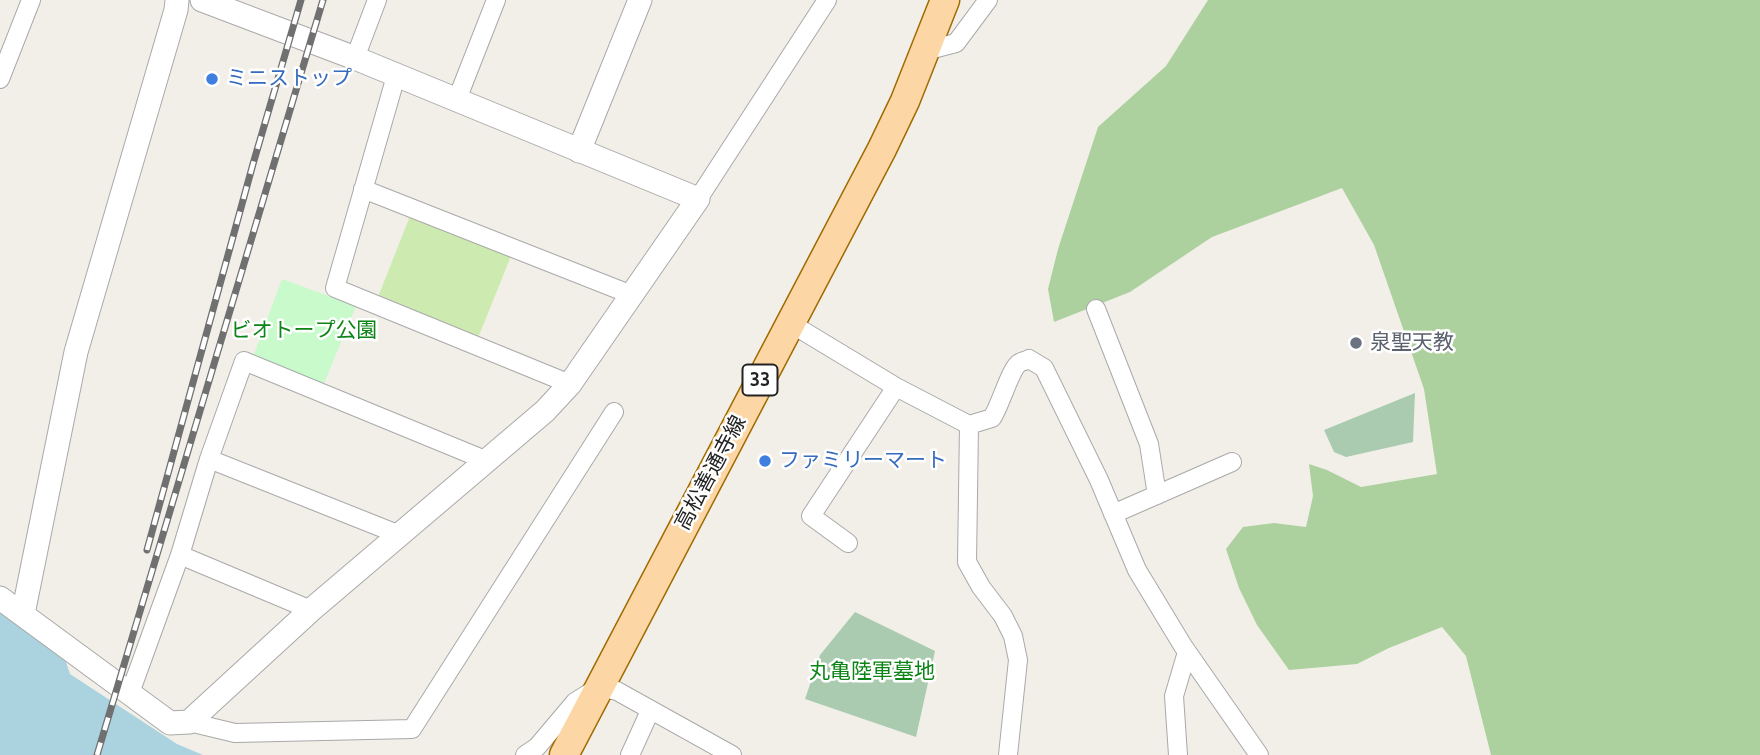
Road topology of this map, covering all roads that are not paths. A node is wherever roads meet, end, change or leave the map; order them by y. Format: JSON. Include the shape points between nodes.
{"nodes":[{"id":1,"x":31,"y":0,"type":"edge"},
{"id":2,"x":177,"y":0,"type":"edge"},
{"id":3,"x":202,"y":0,"type":"edge"},
{"id":4,"x":377,"y":0,"type":"edge"},
{"id":5,"x":496,"y":0,"type":"edge"},
{"id":6,"x":640,"y":0,"type":"edge"},
{"id":7,"x":827,"y":0,"type":"edge"},
{"id":8,"x":945,"y":0,"type":"edge"},
{"id":9,"x":988,"y":0,"type":"edge"},
{"id":10,"x":925,"y":51,"type":"junction"},
{"id":11,"x":355,"y":58,"type":"junction"},
{"id":12,"x":396,"y":76,"type":"junction"},
{"id":13,"x":0,"y":79,"type":"edge"},
{"id":14,"x":456,"y":102,"type":"junction"},
{"id":15,"x":579,"y":151,"type":"junction"},
{"id":16,"x":363,"y":189,"type":"junction"},
{"id":17,"x":698,"y":199,"type":"junction"},
{"id":18,"x":632,"y":295,"type":"junction"},
{"id":19,"x":1096,"y":309,"type":"dead end"},
{"id":20,"x":790,"y":323,"type":"junction"},
{"id":21,"x":570,"y":384,"type":"junction"},
{"id":22,"x":896,"y":387,"type":"junction"},
{"id":23,"x":614,"y":412,"type":"dead end"},
{"id":24,"x":969,"y":425,"type":"junction"},
{"id":25,"x":209,"y":459,"type":"junction"},
{"id":26,"x":485,"y":460,"type":"junction"},
{"id":27,"x":1232,"y":462,"type":"dead end"},
{"id":28,"x":1157,"y":495,"type":"junction"},
{"id":29,"x":1113,"y":514,"type":"junction"},
{"id":30,"x":400,"y":535,"type":"junction"},
{"id":31,"x":848,"y":543,"type":"dead end"},
{"id":32,"x":180,"y":555,"type":"junction"},
{"id":33,"x":0,"y":598,"type":"edge"},
{"id":34,"x":311,"y":610,"type":"junction"},
{"id":35,"x":23,"y":614,"type":"junction"},
{"id":36,"x":1187,"y":652,"type":"junction"},
{"id":37,"x":599,"y":687,"type":"junction"},
{"id":38,"x":130,"y":693,"type":"junction"},
{"id":39,"x":650,"y":711,"type":"junction"},
{"id":40,"x":189,"y":722,"type":"junction"},
{"id":41,"x":525,"y":755,"type":"edge"},
{"id":42,"x":564,"y":755,"type":"edge"},
{"id":43,"x":630,"y":755,"type":"edge"},
{"id":44,"x":732,"y":755,"type":"edge"},
{"id":45,"x":1008,"y":755,"type":"edge"},
{"id":46,"x":1178,"y":755,"type":"edge"},
{"id":47,"x":1259,"y":755,"type":"edge"}],
"edges":[{"from":1,"to":13,"type":"street"},
{"from":2,"to":35,"type":"street","via":[[76,352]]},
{"from":3,"to":11,"type":"street"},
{"from":4,"to":11,"type":"street"},
{"from":5,"to":14,"type":"street"},
{"from":6,"to":15,"type":"street"},
{"from":7,"to":17,"type":"street"},
{"from":8,"to":10,"type":"main road","name":"高松善通寺線","number":"33"},
{"from":9,"to":10,"type":"street","via":[[957,43]]},
{"from":10,"to":20,"type":"main road","name":"高松善通寺線","number":"33","via":[[883,149]]},
{"from":11,"to":12,"type":"street"},
{"from":12,"to":14,"type":"street"},
{"from":12,"to":16,"type":"street"},
{"from":14,"to":15,"type":"street"},
{"from":15,"to":17,"type":"street"},
{"from":16,"to":18,"type":"street"},
{"from":16,"to":21,"type":"street","via":[[335,288]]},
{"from":17,"to":18,"type":"street"},
{"from":18,"to":21,"type":"street"},
{"from":19,"to":28,"type":"street","via":[[1149,444]]},
{"from":20,"to":22,"type":"street"},
{"from":20,"to":37,"type":"main road","name":"高松善通寺線","number":"33"},
{"from":21,"to":26,"type":"street"},
{"from":22,"to":24,"type":"street"},
{"from":22,"to":31,"type":"street","via":[[811,516]]},
{"from":23,"to":40,"type":"street","via":[[412,729],[235,733]]},
{"from":24,"to":29,"type":"street","via":[[992,418],[1017,365],[1029,359],[1037,363],[1057,393]]},
{"from":24,"to":45,"type":"street","via":[[967,562],[1013,636],[1018,660]]},
{"from":25,"to":26,"type":"street","via":[[244,361]]},
{"from":25,"to":30,"type":"street"},
{"from":25,"to":32,"type":"street"},
{"from":26,"to":30,"type":"street"},
{"from":27,"to":28,"type":"street"},
{"from":28,"to":29,"type":"street"},
{"from":29,"to":36,"type":"street","via":[[1137,570]]},
{"from":30,"to":34,"type":"street"},
{"from":32,"to":34,"type":"street"},
{"from":32,"to":38,"type":"street"},
{"from":33,"to":35,"type":"street"},
{"from":34,"to":40,"type":"street"},
{"from":35,"to":38,"type":"street"},
{"from":36,"to":46,"type":"street","via":[[1174,696]]},
{"from":36,"to":47,"type":"street"},
{"from":37,"to":39,"type":"street","via":[[617,691]]},
{"from":37,"to":41,"type":"street","via":[[575,702]]},
{"from":37,"to":42,"type":"main road","name":"高松善通寺線","number":"33"},
{"from":38,"to":40,"type":"street","via":[[170,723]]},
{"from":39,"to":43,"type":"street"},
{"from":39,"to":44,"type":"street"}]}
